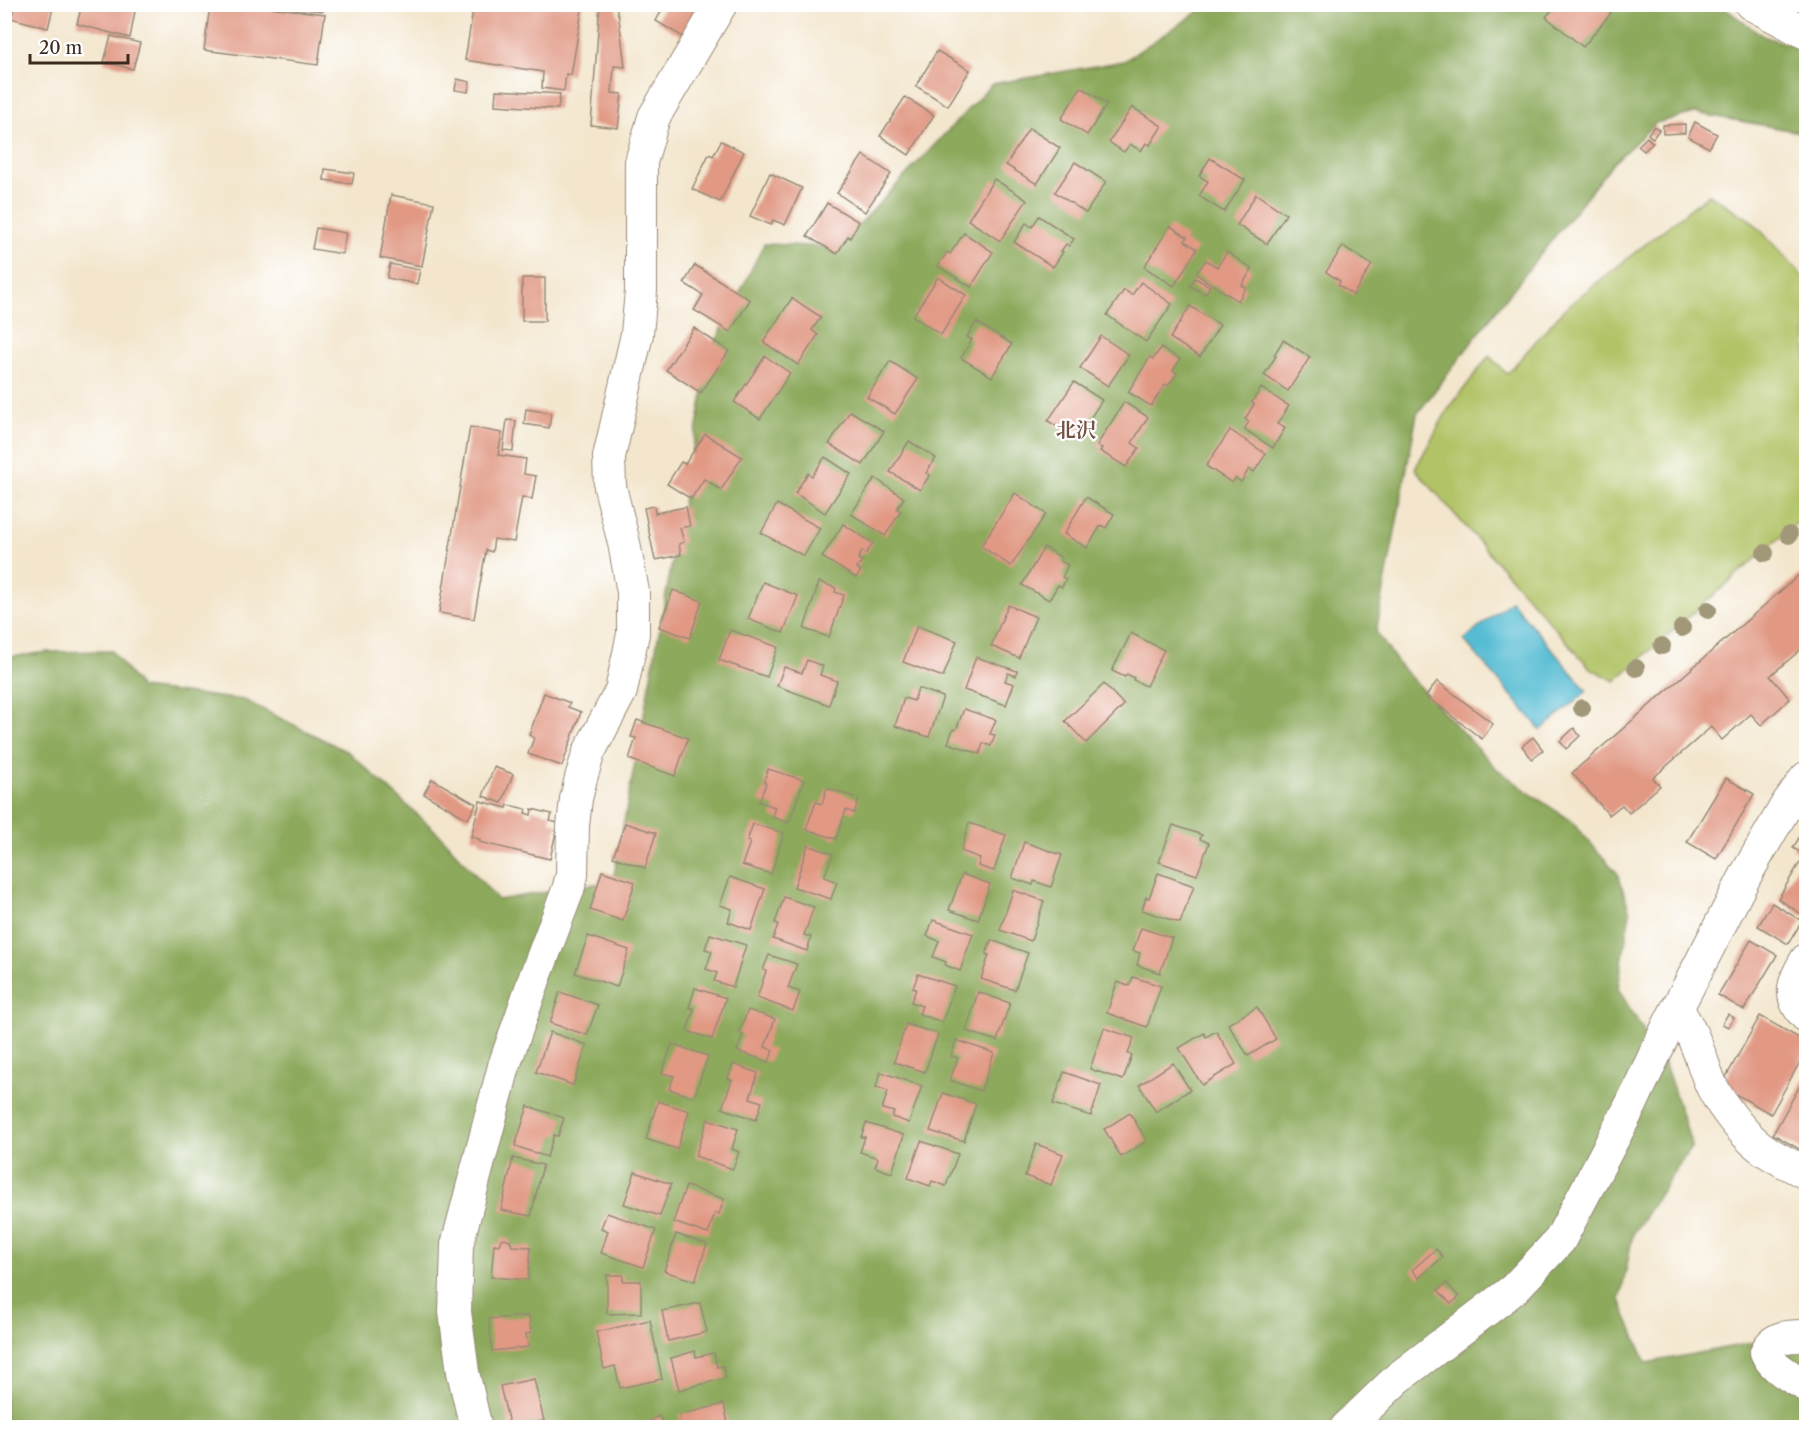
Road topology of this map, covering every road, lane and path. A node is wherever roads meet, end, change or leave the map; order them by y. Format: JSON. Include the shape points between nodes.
{"nodes":[{"id":1,"x":722,"y":4,"type":"edge"},
{"id":2,"x":1751,"y":4,"type":"edge"},
{"id":3,"x":1806,"y":33,"type":"edge"},
{"id":4,"x":1806,"y":778,"type":"edge"},
{"id":5,"x":1806,"y":960,"type":"edge"},
{"id":6,"x":1677,"y":1009,"type":"junction"},
{"id":7,"x":1806,"y":1016,"type":"edge"},
{"id":8,"x":1806,"y":1173,"type":"edge"},
{"id":9,"x":1806,"y":1336,"type":"edge"},
{"id":10,"x":1806,"y":1386,"type":"edge"},
{"id":11,"x":476,"y":1428,"type":"edge"},
{"id":12,"x":1346,"y":1428,"type":"edge"}],
"edges":[{"from":1,"to":11,"type":"street","via":[[654,117],[640,162],[641,291],[637,334],[609,457],[610,487],[633,592],[633,634],[621,691],[580,778],[572,875],[504,1066],[457,1245],[455,1312]]},
{"from":2,"to":3,"type":"street"},
{"from":4,"to":6,"type":"street","via":[[1786,804],[1748,871]]},
{"from":5,"to":7,"type":"street","via":[[1793,986],[1796,1002]]},
{"from":6,"to":8,"type":"street","via":[[1699,1050],[1710,1082],[1741,1127],[1758,1145]]},
{"from":6,"to":12,"type":"street","via":[[1560,1240],[1514,1289],[1398,1378]]},
{"from":9,"to":10,"type":"street","via":[[1781,1337],[1769,1344],[1766,1352],[1769,1360]]}]}
